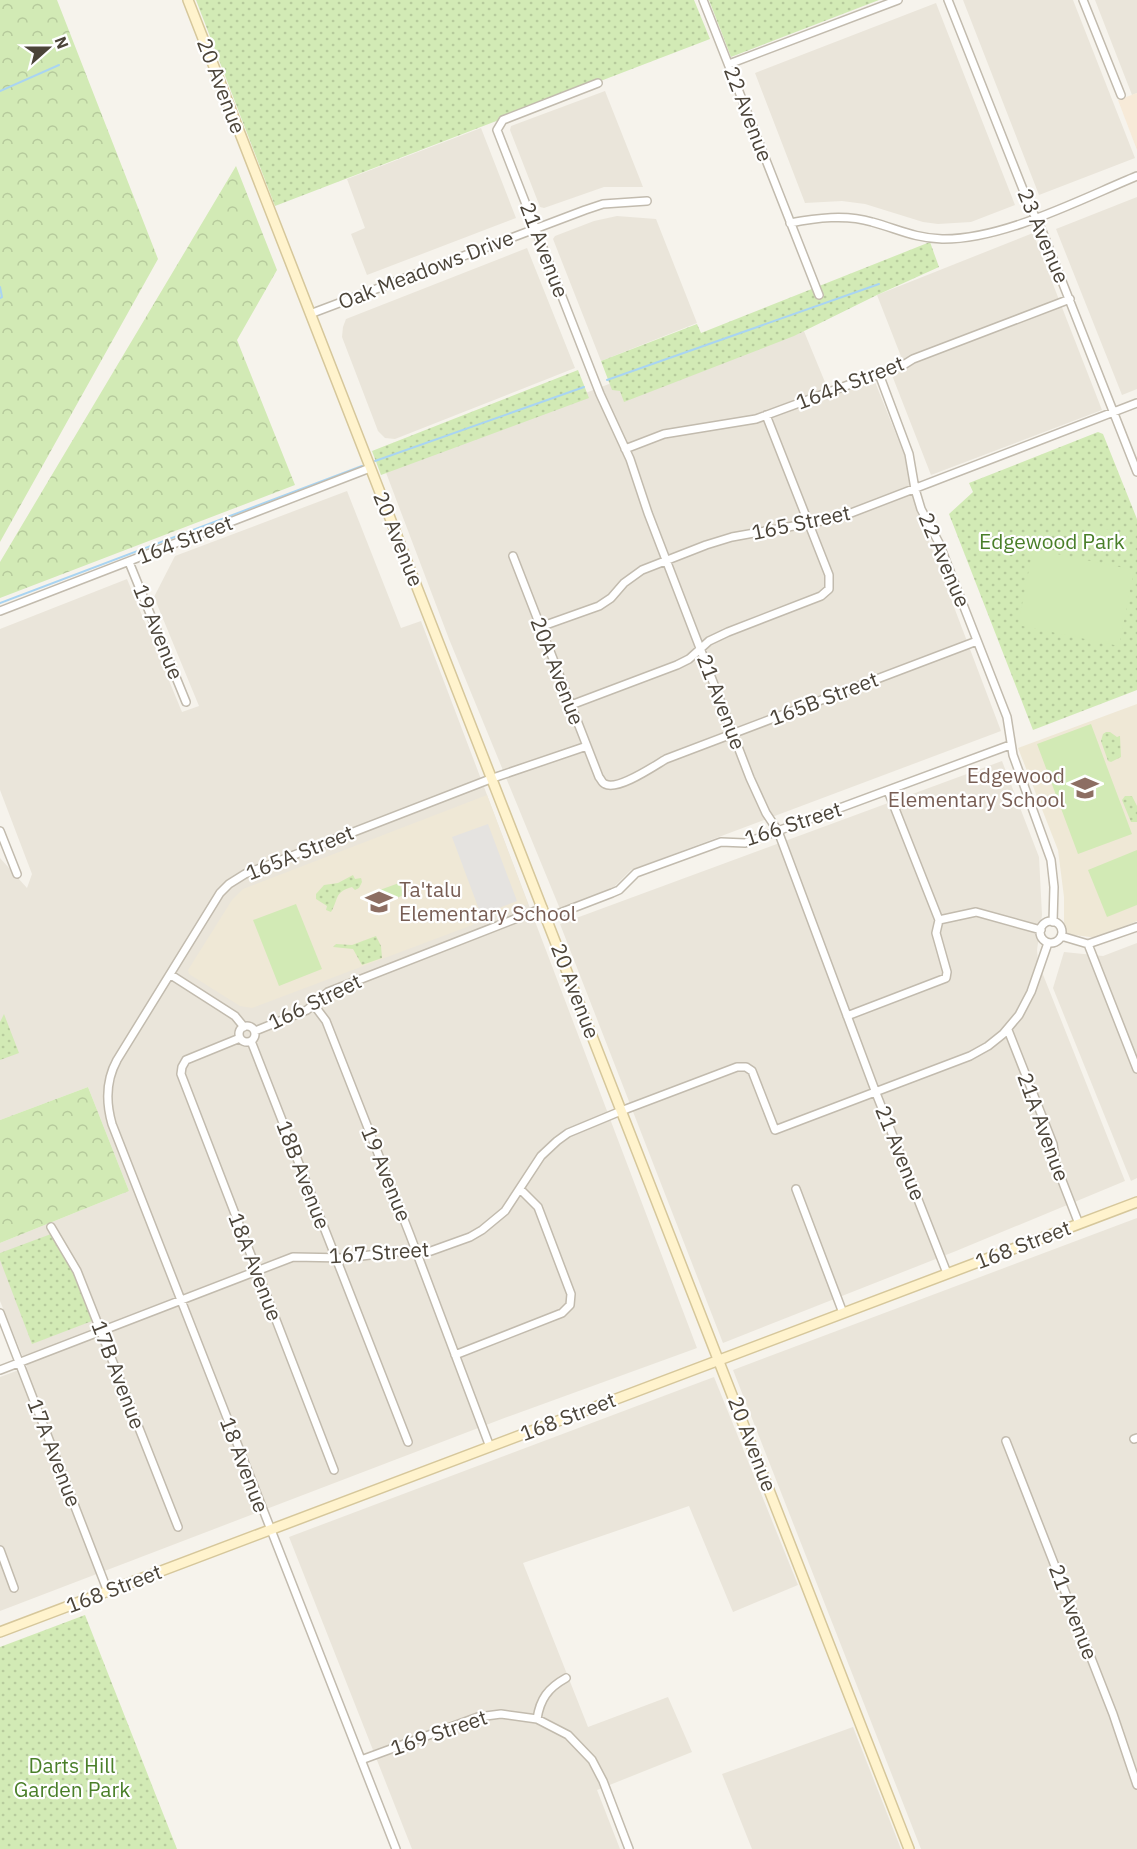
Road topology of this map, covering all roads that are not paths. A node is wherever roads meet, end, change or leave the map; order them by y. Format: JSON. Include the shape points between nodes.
{"nodes":[{"id":1,"x":188,"y":0,"type":"edge"},
{"id":2,"x":704,"y":0,"type":"edge"},
{"id":3,"x":898,"y":0,"type":"edge"},
{"id":4,"x":948,"y":0,"type":"edge"},
{"id":5,"x":1083,"y":0,"type":"edge"},
{"id":6,"x":729,"y":64,"type":"junction"},
{"id":7,"x":598,"y":83,"type":"dead end"},
{"id":8,"x":1120,"y":95,"type":"dead end"},
{"id":9,"x":1137,"y":176,"type":"edge"},
{"id":10,"x":647,"y":201,"type":"dead end"},
{"id":11,"x":1036,"y":218,"type":"junction"},
{"id":12,"x":790,"y":223,"type":"junction"},
{"id":13,"x":536,"y":228,"type":"junction"},
{"id":14,"x":819,"y":295,"type":"dead end"},
{"id":15,"x":1070,"y":299,"type":"junction"},
{"id":16,"x":310,"y":314,"type":"junction"},
{"id":17,"x":879,"y":374,"type":"junction"},
{"id":18,"x":1137,"y":403,"type":"edge"},
{"id":19,"x":1114,"y":412,"type":"junction"},
{"id":20,"x":766,"y":415,"type":"junction"},
{"id":21,"x":625,"y":449,"type":"junction"},
{"id":22,"x":370,"y":468,"type":"junction"},
{"id":23,"x":1137,"y":472,"type":"edge"},
{"id":24,"x":915,"y":489,"type":"junction"},
{"id":25,"x":809,"y":524,"type":"junction"},
{"id":26,"x":513,"y":556,"type":"dead end"},
{"id":27,"x":667,"y":560,"type":"junction"},
{"id":28,"x":129,"y":562,"type":"junction"},
{"id":29,"x":0,"y":611,"type":"edge"},
{"id":30,"x":540,"y":627,"type":"junction"},
{"id":31,"x":978,"y":641,"type":"junction"},
{"id":32,"x":700,"y":649,"type":"junction"},
{"id":33,"x":186,"y":702,"type":"dead end"},
{"id":34,"x":571,"y":705,"type":"junction"},
{"id":35,"x":734,"y":733,"type":"junction"},
{"id":36,"x":1010,"y":745,"type":"junction"},
{"id":37,"x":586,"y":746,"type":"junction"},
{"id":38,"x":493,"y":778,"type":"junction"},
{"id":39,"x":605,"y":784,"type":"joint"},
{"id":40,"x":888,"y":790,"type":"junction"},
{"id":41,"x":0,"y":831,"type":"edge"},
{"id":42,"x":778,"y":831,"type":"junction"},
{"id":43,"x":16,"y":874,"type":"dead end"},
{"id":44,"x":543,"y":908,"type":"junction"},
{"id":45,"x":547,"y":918,"type":"junction"},
{"id":46,"x":939,"y":920,"type":"junction"},
{"id":47,"x":1053,"y":922,"type":"junction"},
{"id":48,"x":1137,"y":927,"type":"edge"},
{"id":49,"x":1041,"y":930,"type":"junction"},
{"id":50,"x":1061,"y":936,"type":"junction"},
{"id":51,"x":1048,"y":943,"type":"junction"},
{"id":52,"x":1088,"y":944,"type":"junction"},
{"id":53,"x":171,"y":975,"type":"junction"},
{"id":54,"x":314,"y":1005,"type":"junction"},
{"id":55,"x":847,"y":1016,"type":"junction"},
{"id":56,"x":244,"y":1027,"type":"junction"},
{"id":57,"x":1008,"y":1030,"type":"junction"},
{"id":58,"x":255,"y":1031,"type":"junction"},
{"id":59,"x":240,"y":1038,"type":"junction"},
{"id":60,"x":251,"y":1041,"type":"junction"},
{"id":61,"x":1137,"y":1069,"type":"edge"},
{"id":62,"x":110,"y":1078,"type":"joint"},
{"id":63,"x":876,"y":1093,"type":"junction"},
{"id":64,"x":621,"y":1111,"type":"junction"},
{"id":65,"x":520,"y":1189,"type":"junction"},
{"id":66,"x":796,"y":1189,"type":"dead end"},
{"id":67,"x":1137,"y":1202,"type":"edge"},
{"id":68,"x":1079,"y":1224,"type":"junction"},
{"id":69,"x":51,"y":1227,"type":"dead end"},
{"id":70,"x":416,"y":1252,"type":"junction"},
{"id":71,"x":336,"y":1258,"type":"junction"},
{"id":72,"x":257,"y":1271,"type":"junction"},
{"id":73,"x":947,"y":1273,"type":"junction"},
{"id":74,"x":180,"y":1301,"type":"junction"},
{"id":75,"x":0,"y":1313,"type":"edge"},
{"id":76,"x":843,"y":1313,"type":"junction"},
{"id":77,"x":101,"y":1331,"type":"junction"},
{"id":78,"x":454,"y":1355,"type":"junction"},
{"id":79,"x":719,"y":1360,"type":"junction"},
{"id":80,"x":19,"y":1363,"type":"junction"},
{"id":81,"x":0,"y":1370,"type":"edge"},
{"id":82,"x":1006,"y":1441,"type":"dead end"},
{"id":83,"x":408,"y":1442,"type":"dead end"},
{"id":84,"x":490,"y":1447,"type":"junction"},
{"id":85,"x":334,"y":1470,"type":"dead end"},
{"id":86,"x":178,"y":1527,"type":"dead end"},
{"id":87,"x":270,"y":1531,"type":"junction"},
{"id":88,"x":0,"y":1550,"type":"edge"},
{"id":89,"x":14,"y":1588,"type":"dead end"},
{"id":90,"x":108,"y":1592,"type":"junction"},
{"id":91,"x":0,"y":1632,"type":"edge"},
{"id":92,"x":566,"y":1678,"type":"dead end"},
{"id":93,"x":537,"y":1719,"type":"junction"},
{"id":94,"x":361,"y":1760,"type":"junction"},
{"id":95,"x":1137,"y":1785,"type":"edge"},
{"id":96,"x":396,"y":1849,"type":"edge"},
{"id":97,"x":629,"y":1849,"type":"edge"},
{"id":98,"x":909,"y":1849,"type":"edge"}],
"edges":[{"from":1,"to":16,"type":"street","name":"20 Avenue"},
{"from":2,"to":6,"type":"street","name":"22 Avenue"},
{"from":3,"to":6,"type":"street"},
{"from":4,"to":11,"type":"street","name":"23 Avenue"},
{"from":5,"to":8,"type":"street"},
{"from":6,"to":12,"type":"street","name":"22 Avenue"},
{"from":7,"to":13,"type":"street","name":"21 Avenue","via":[[503,120],[497,130]]},
{"from":9,"to":11,"type":"street"},
{"from":10,"to":13,"type":"street","name":"Oak Meadows Drive","via":[[603,204]]},
{"from":11,"to":12,"type":"street","via":[[992,233],[945,239],[910,236],[854,218]]},
{"from":11,"to":15,"type":"street","name":"23 Avenue"},
{"from":12,"to":14,"type":"street","name":"22 Avenue"},
{"from":13,"to":16,"type":"street","name":"Oak Meadows Drive"},
{"from":13,"to":21,"type":"street","name":"21 Avenue"},
{"from":15,"to":17,"type":"street","name":"164A Street"},
{"from":15,"to":19,"type":"street","name":"23 Avenue"},
{"from":16,"to":22,"type":"street","name":"20 Avenue"},
{"from":17,"to":20,"type":"street","name":"164A Street"},
{"from":17,"to":24,"type":"street","name":"22 Avenue","via":[[909,454]]},
{"from":18,"to":19,"type":"street","name":"165 Street"},
{"from":19,"to":23,"type":"street","name":"23 Avenue"},
{"from":19,"to":24,"type":"street","name":"165 Street"},
{"from":20,"to":21,"type":"street","name":"164A Street","via":[[664,434]]},
{"from":20,"to":25,"type":"street"},
{"from":21,"to":27,"type":"street","name":"21 Avenue"},
{"from":22,"to":28,"type":"street","name":"164 Street"},
{"from":22,"to":38,"type":"street","name":"20 Avenue"},
{"from":24,"to":25,"type":"street","name":"165 Street","via":[[838,518]]},
{"from":24,"to":31,"type":"street","name":"22 Avenue"},
{"from":25,"to":27,"type":"street","name":"165 Street","via":[[719,540]]},
{"from":25,"to":32,"type":"street","via":[[829,575],[829,588],[821,596],[728,632]]},
{"from":26,"to":30,"type":"street","name":"20A Avenue"},
{"from":27,"to":30,"type":"street","name":"165 Street","via":[[624,582],[599,606]]},
{"from":27,"to":32,"type":"street","name":"21 Avenue"},
{"from":28,"to":29,"type":"street","name":"164 Street"},
{"from":28,"to":33,"type":"street","name":"19 Avenue"},
{"from":30,"to":34,"type":"street","name":"20A Avenue"},
{"from":31,"to":35,"type":"street","name":"165B Street"},
{"from":31,"to":36,"type":"street","name":"22 Avenue","via":[[1007,717]]},
{"from":32,"to":34,"type":"street","via":[[677,665]]},
{"from":32,"to":35,"type":"street","name":"21 Avenue"},
{"from":34,"to":37,"type":"street","name":"20A Avenue"},
{"from":35,"to":39,"type":"street","name":"165B Street","via":[[666,759],[627,781]]},
{"from":35,"to":42,"type":"street","name":"21 Avenue","via":[[750,778]]},
{"from":36,"to":40,"type":"street","name":"166 Street"},
{"from":36,"to":47,"type":"street","name":"22 Avenue","via":[[1051,860]]},
{"from":37,"to":38,"type":"street","name":"165A Street"},
{"from":37,"to":39,"type":"street","name":"20A Avenue"},
{"from":38,"to":44,"type":"street","name":"20 Avenue"},
{"from":38,"to":53,"type":"street","name":"165A Street","via":[[233,880],[220,893]]},
{"from":40,"to":42,"type":"street","name":"166 Street"},
{"from":40,"to":46,"type":"street"},
{"from":41,"to":43,"type":"street"},
{"from":42,"to":45,"type":"street","name":"166 Street","via":[[745,843],[721,842],[636,873],[612,894]]},
{"from":42,"to":55,"type":"street","name":"21 Avenue"},
{"from":44,"to":45,"type":"street","name":"20 Avenue"},
{"from":44,"to":54,"type":"street","name":"166 Street","via":[[328,992]]},
{"from":45,"to":64,"type":"street","name":"20 Avenue"},
{"from":46,"to":49,"type":"street","via":[[976,912]]},
{"from":46,"to":55,"type":"street","via":[[936,933],[946,978]]},
{"from":47,"to":49,"type":"street","via":[[1044,924]]},
{"from":47,"to":50,"type":"street","via":[[1061,928]]},
{"from":48,"to":52,"type":"street"},
{"from":49,"to":51,"type":"street"},
{"from":50,"to":51,"type":"street"},
{"from":50,"to":52,"type":"street"},
{"from":51,"to":57,"type":"street","via":[[1030,992]]},
{"from":52,"to":61,"type":"street"},
{"from":53,"to":56,"type":"street","via":[[235,1016]]},
{"from":53,"to":62,"type":"street","name":"165A Street","via":[[117,1060]]},
{"from":54,"to":58,"type":"street","name":"166 Street"},
{"from":54,"to":70,"type":"street","name":"19 Avenue","via":[[326,1021]]},
{"from":55,"to":63,"type":"street","name":"21 Avenue"},
{"from":56,"to":58,"type":"street"},
{"from":56,"to":59,"type":"street"},
{"from":57,"to":63,"type":"street","via":[[970,1056]]},
{"from":57,"to":68,"type":"street","name":"21A Avenue","via":[[1053,1144],[1056,1165]]},
{"from":58,"to":60,"type":"street"},
{"from":59,"to":60,"type":"street"},
{"from":59,"to":72,"type":"street","name":"18A Avenue","via":[[189,1058],[183,1064],[182,1074]]},
{"from":60,"to":71,"type":"street","name":"18B Avenue"},
{"from":62,"to":74,"type":"street","name":"18 Avenue","via":[[112,1124]]},
{"from":63,"to":64,"type":"street","name":"167 Street","via":[[775,1130],[752,1071],[737,1066]]},
{"from":63,"to":73,"type":"street","name":"21 Avenue"},
{"from":64,"to":65,"type":"street","name":"167 Street","via":[[556,1141],[537,1161]]},
{"from":64,"to":79,"type":"street","name":"20 Avenue"},
{"from":65,"to":70,"type":"street","name":"167 Street","via":[[505,1211],[482,1230],[442,1248]]},
{"from":65,"to":78,"type":"street","via":[[537,1207],[571,1294],[570,1305],[562,1313]]},
{"from":66,"to":76,"type":"street"},
{"from":67,"to":68,"type":"street","name":"168 Street"},
{"from":68,"to":73,"type":"street","name":"168 Street"},
{"from":69,"to":77,"type":"street","name":"17B Avenue","via":[[77,1271]]},
{"from":70,"to":71,"type":"street","name":"167 Street"},
{"from":70,"to":78,"type":"street","name":"19 Avenue"},
{"from":71,"to":72,"type":"street","name":"167 Street","via":[[293,1257]]},
{"from":71,"to":83,"type":"street","name":"18B Avenue"},
{"from":72,"to":74,"type":"street","name":"167 Street"},
{"from":72,"to":85,"type":"street","name":"18A Avenue"},
{"from":73,"to":76,"type":"street","name":"168 Street"},
{"from":74,"to":77,"type":"street","name":"167 Street"},
{"from":74,"to":87,"type":"street","name":"18 Avenue"},
{"from":75,"to":80,"type":"street","name":"17A Avenue"},
{"from":76,"to":79,"type":"street","name":"168 Street"},
{"from":77,"to":80,"type":"street","name":"167 Street"},
{"from":77,"to":86,"type":"street","name":"17B Avenue"},
{"from":78,"to":84,"type":"street","name":"19 Avenue"},
{"from":79,"to":84,"type":"street","name":"168 Street"},
{"from":79,"to":98,"type":"street","name":"20 Avenue"},
{"from":80,"to":81,"type":"street","name":"167 Street"},
{"from":80,"to":90,"type":"street","name":"17A Avenue"},
{"from":82,"to":95,"type":"street","name":"21 Avenue"},
{"from":84,"to":87,"type":"street","name":"168 Street"},
{"from":87,"to":90,"type":"street","name":"168 Street"},
{"from":87,"to":94,"type":"street","name":"18 Avenue"},
{"from":88,"to":89,"type":"street"},
{"from":90,"to":91,"type":"street","name":"168 Street"},
{"from":92,"to":93,"type":"street","via":[[544,1695]]},
{"from":93,"to":94,"type":"street","name":"169 Street","via":[[501,1713],[478,1717]]},
{"from":93,"to":97,"type":"street","via":[[568,1735],[592,1760]]},
{"from":94,"to":96,"type":"street","name":"18 Avenue"}]}
